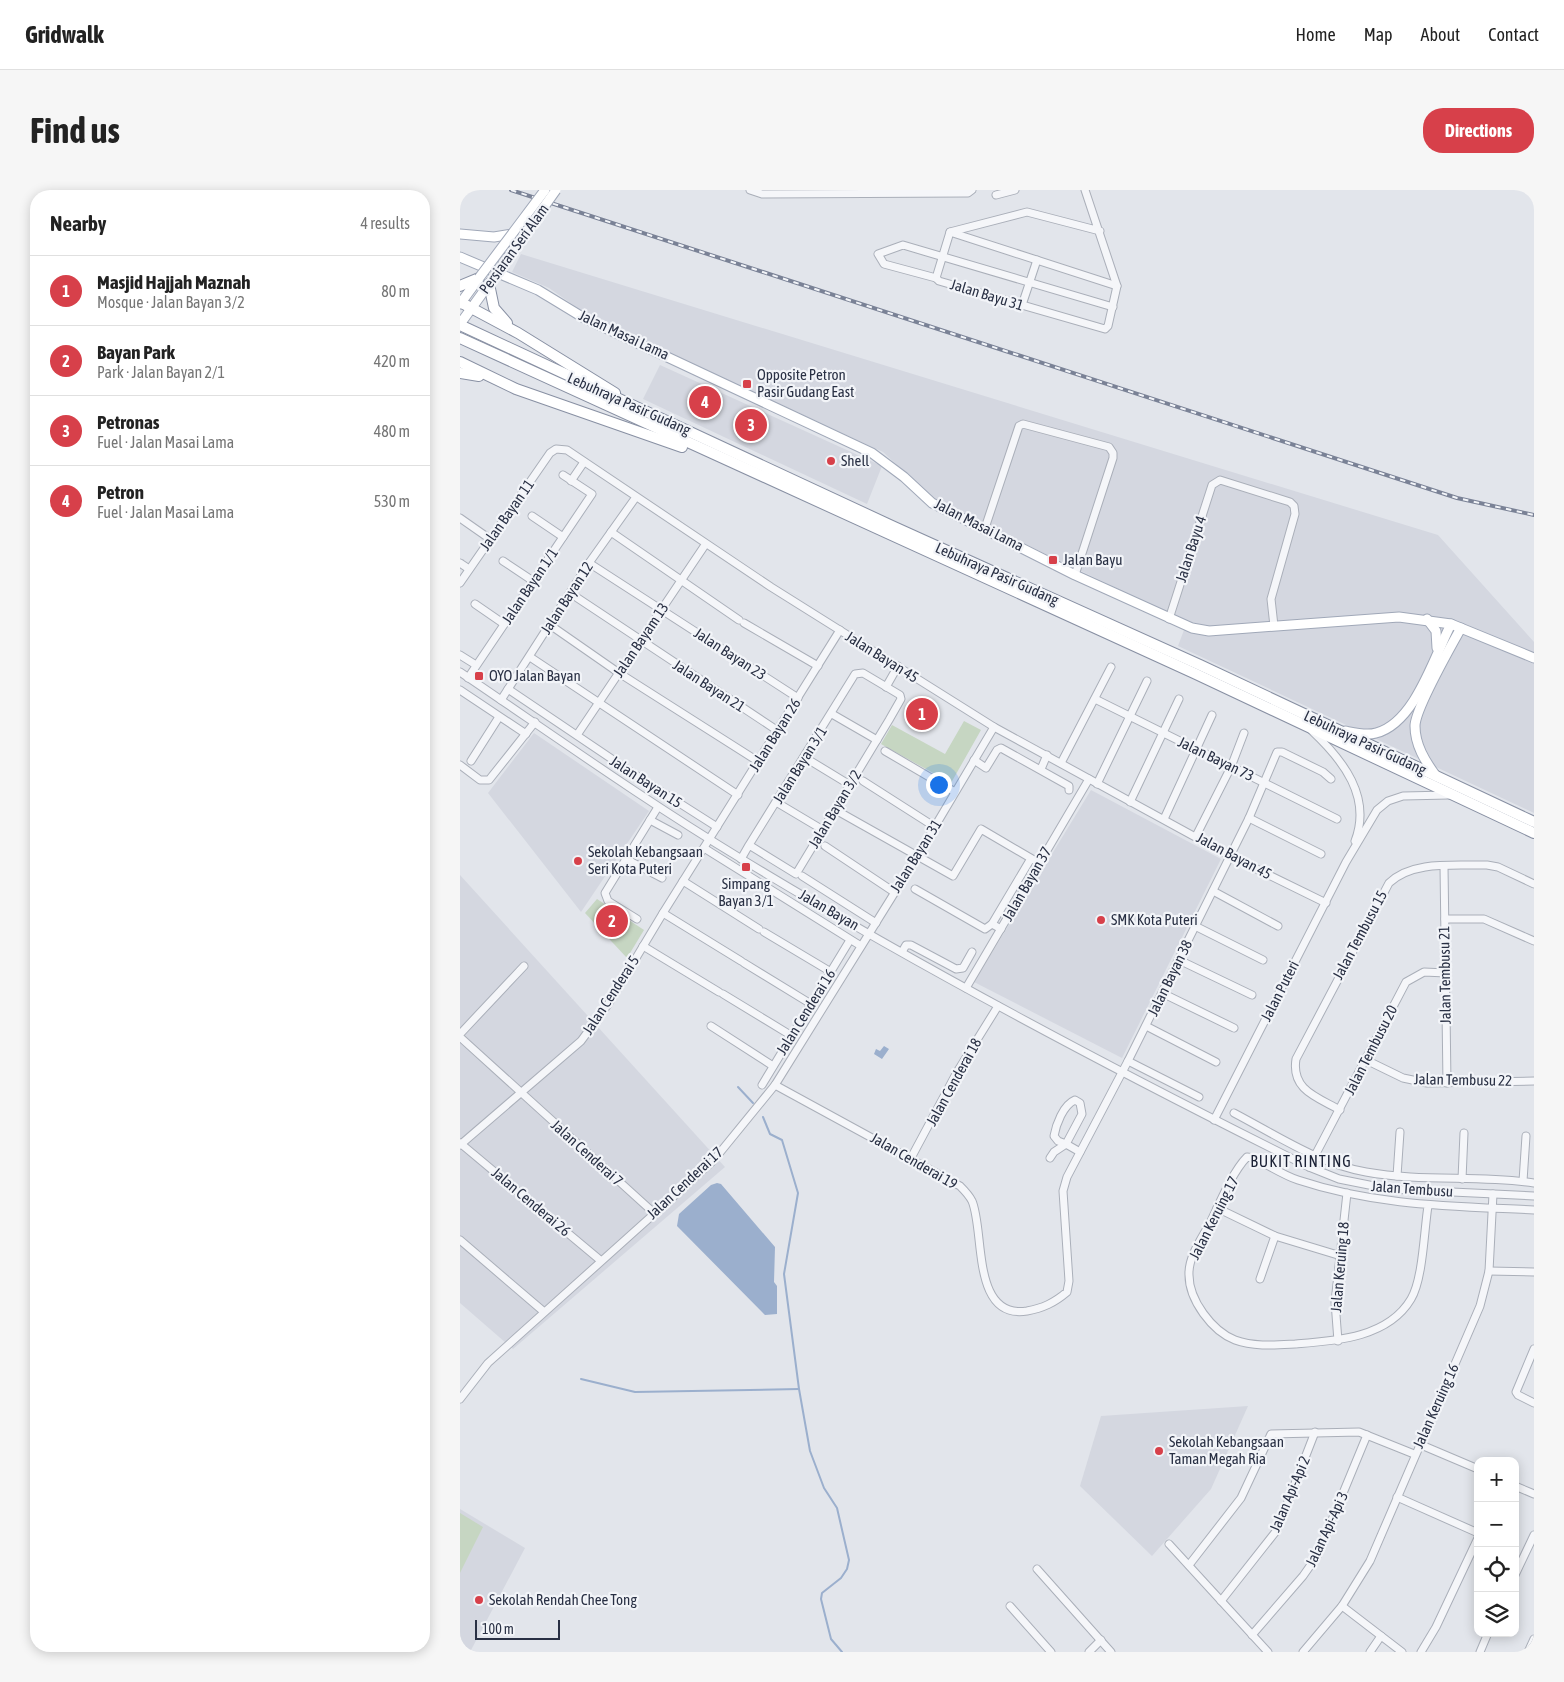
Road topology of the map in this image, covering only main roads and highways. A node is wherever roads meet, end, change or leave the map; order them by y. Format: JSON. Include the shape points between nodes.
{"nodes":[{"id":1,"x":545,"y":190,"type":"edge"},
{"id":2,"x":556,"y":190,"type":"edge"},
{"id":3,"x":460,"y":234,"type":"edge"},
{"id":4,"x":512,"y":234,"type":"junction"},
{"id":5,"x":460,"y":257,"type":"edge"},
{"id":6,"x":480,"y":278,"type":"junction"},
{"id":7,"x":489,"y":284,"type":"junction"},
{"id":8,"x":460,"y":286,"type":"edge"},
{"id":9,"x":460,"y":303,"type":"edge"},
{"id":10,"x":472,"y":307,"type":"junction"},
{"id":11,"x":460,"y":325,"type":"edge"},
{"id":12,"x":518,"y":333,"type":"junction"},
{"id":13,"x":460,"y":338,"type":"edge"},
{"id":14,"x":460,"y":362,"type":"edge"},
{"id":15,"x":460,"y":373,"type":"edge"},
{"id":16,"x":488,"y":377,"type":"junction"},
{"id":17,"x":630,"y":404,"type":"junction"},
{"id":18,"x":714,"y":456,"type":"junction"},
{"id":19,"x":1427,"y":620,"type":"junction"},
{"id":20,"x":1451,"y":624,"type":"junction"},
{"id":21,"x":1461,"y":628,"type":"junction"},
{"id":22,"x":1436,"y":653,"type":"junction"},
{"id":23,"x":1534,"y":658,"type":"edge"},
{"id":24,"x":1337,"y":730,"type":"junction"},
{"id":25,"x":1437,"y":778,"type":"junction"},
{"id":26,"x":1534,"y":822,"type":"edge"},
{"id":27,"x":1534,"y":834,"type":"edge"}],
"edges":[{"from":1,"to":4,"type":"main road","name":"Persiaran Seri Alam","bridge":true},
{"from":2,"to":7,"type":"main road","name":"Persiaran Seri Alam","bridge":true},
{"from":3,"to":4,"type":"main road","via":[[494,237]]},
{"from":4,"to":6,"type":"main road","name":"Persiaran Seri Alam","bridge":true},
{"from":5,"to":19,"type":"main road","name":"Jalan Masai Lama","via":[[538,290],[584,318],[872,453],[932,503],[1192,628],[1209,631],[1399,617]]},
{"from":6,"to":8,"type":"highway"},
{"from":6,"to":9,"type":"main road","name":"Persiaran Seri Alam"},
{"from":7,"to":10,"type":"main road","name":"Persiaran Seri Alam"},
{"from":7,"to":12,"type":"highway","via":[[494,308]]},
{"from":9,"to":10,"type":"highway"},
{"from":10,"to":11,"type":"main road","name":"Persiaran Seri Alam"},
{"from":10,"to":12,"type":"highway"},
{"from":11,"to":17,"type":"highway","name":"Lebuhraya Pasir Gudang"},
{"from":12,"to":17,"type":"highway","via":[[600,382]]},
{"from":13,"to":18,"type":"highway","name":"Lebuhraya Pasir Gudang"},
{"from":14,"to":16,"type":"highway"},
{"from":15,"to":16,"type":"highway"},
{"from":16,"to":18,"type":"highway"},
{"from":17,"to":24,"type":"highway","name":"Lebuhraya Pasir Gudang"},
{"from":18,"to":27,"type":"highway","name":"Lebuhraya Pasir Gudang","via":[[1305,725]]},
{"from":19,"to":20,"type":"main road","name":"Jalan Masai Lama"},
{"from":19,"to":22,"type":"main road","via":[[1436,631]]},
{"from":20,"to":21,"type":"main road","name":"Jalan Masai Lama"},
{"from":20,"to":22,"type":"main road"},
{"from":21,"to":23,"type":"main road","name":"Jalan Masai Lama"},
{"from":21,"to":25,"type":"main road","via":[[1415,725],[1421,754]]},
{"from":22,"to":24,"type":"main road","via":[[1414,704],[1403,716],[1376,733]]},
{"from":24,"to":25,"type":"highway","name":"Lebuhraya Pasir Gudang"},
{"from":25,"to":26,"type":"highway","name":"Lebuhraya Pasir Gudang"}]}
